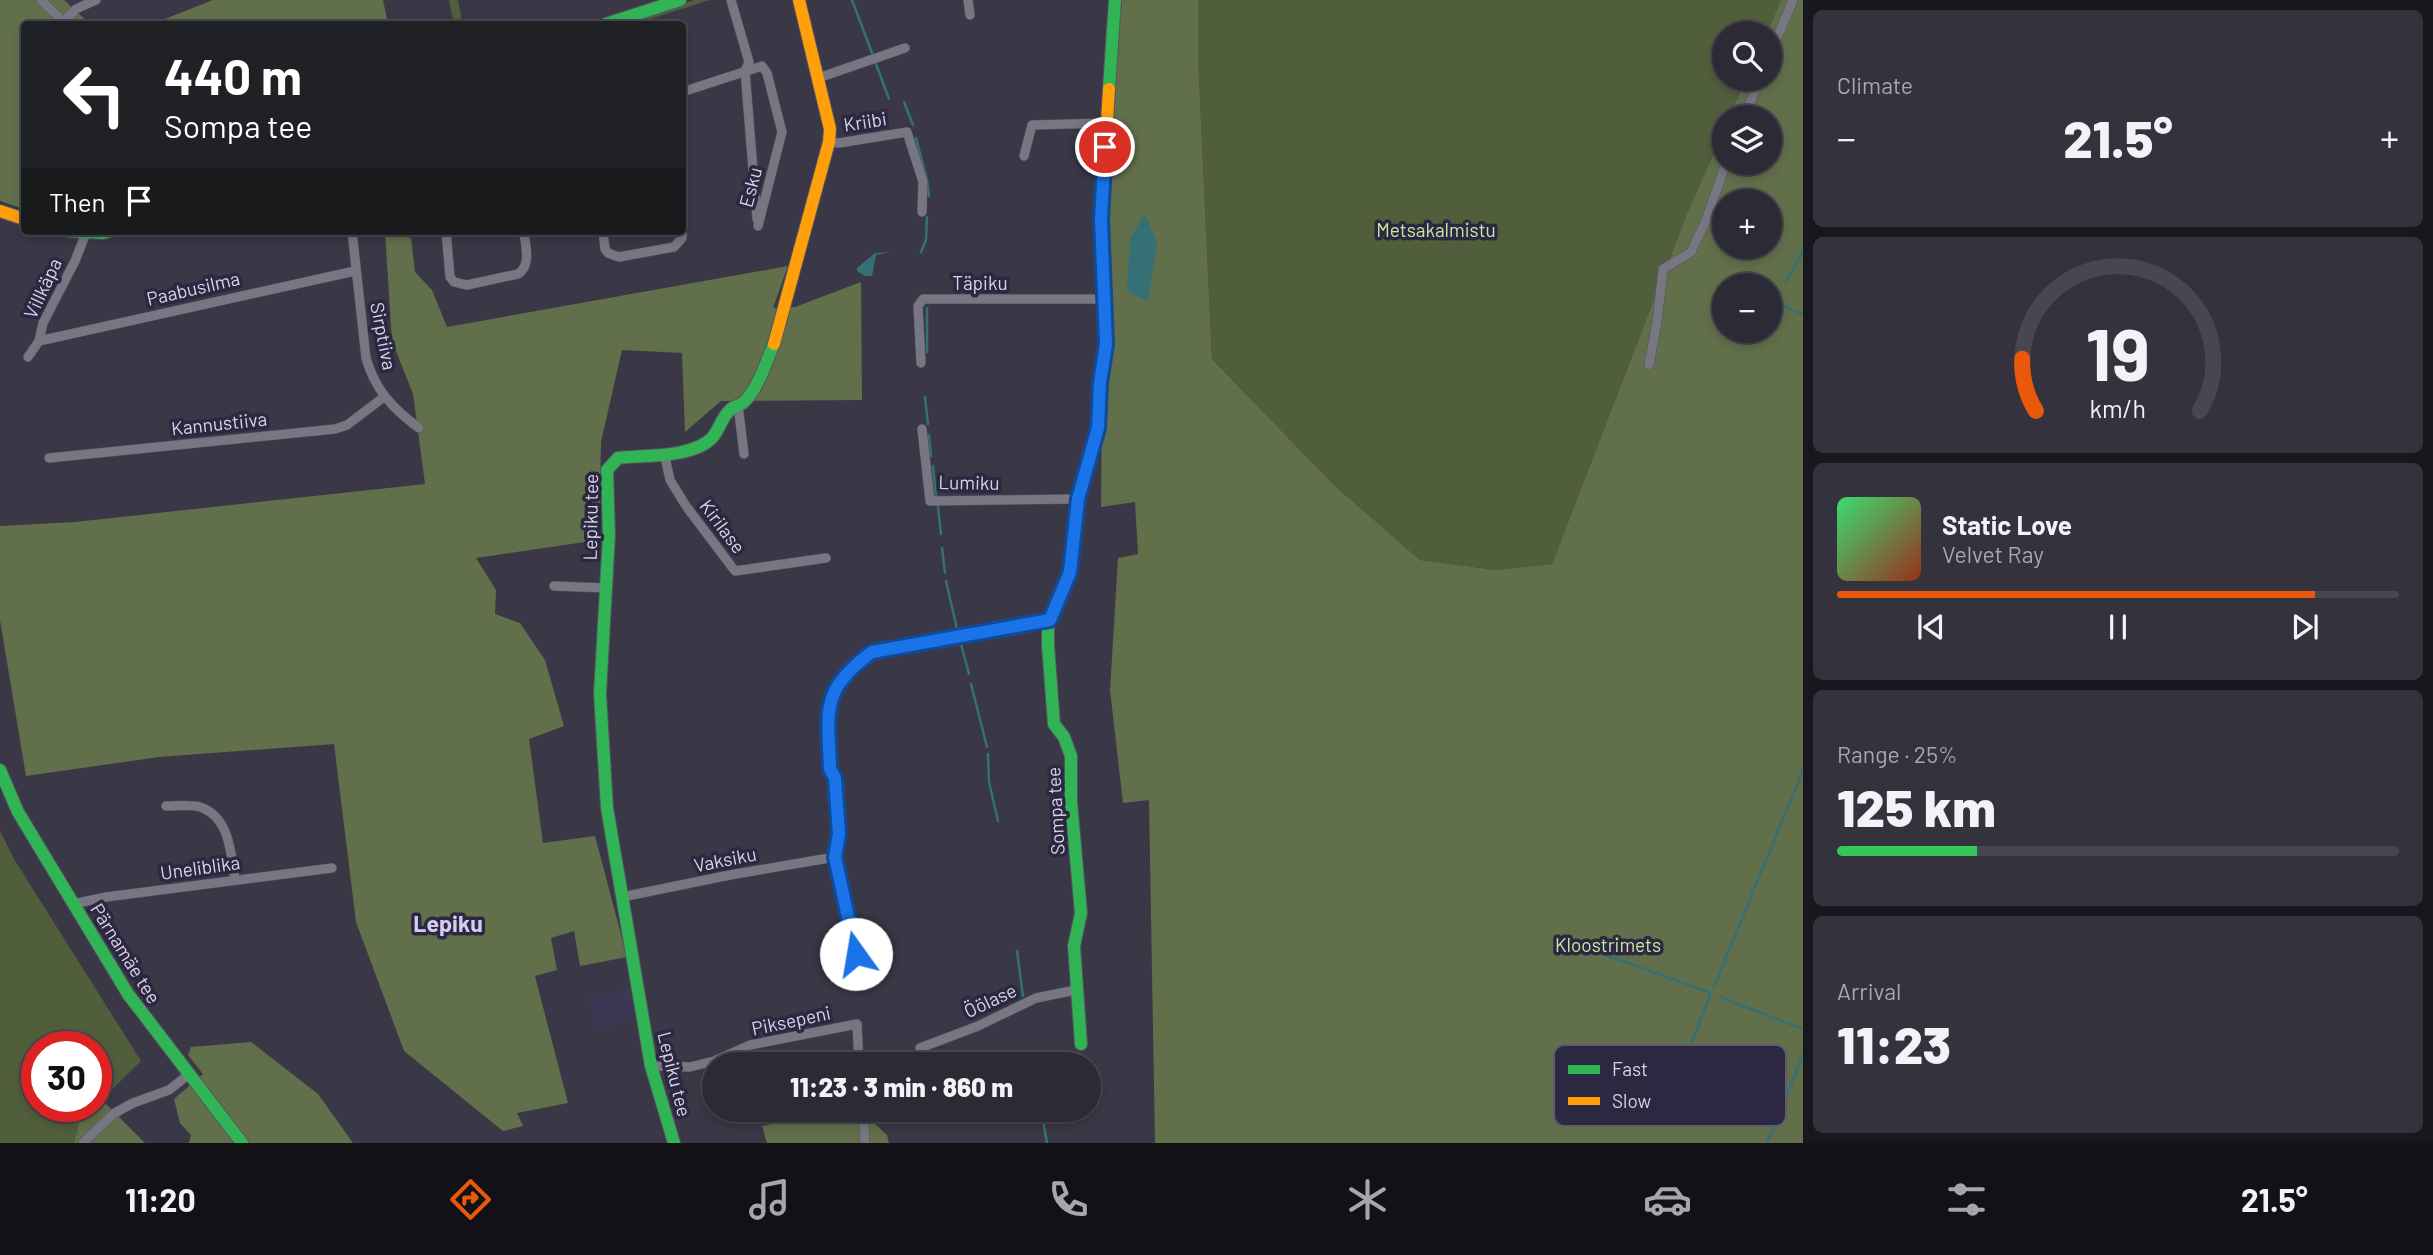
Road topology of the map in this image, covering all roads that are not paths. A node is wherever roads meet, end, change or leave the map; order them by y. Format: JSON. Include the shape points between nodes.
{"nodes":[{"id":1,"x":41,"y":0,"type":"edge"},
{"id":2,"x":96,"y":0,"type":"edge"},
{"id":3,"x":680,"y":0,"type":"edge"},
{"id":4,"x":731,"y":0,"type":"edge"},
{"id":5,"x":799,"y":0,"type":"edge"},
{"id":6,"x":968,"y":0,"type":"edge"},
{"id":7,"x":1115,"y":0,"type":"edge"},
{"id":8,"x":1793,"y":0,"type":"edge"},
{"id":9,"x":970,"y":15,"type":"dead end"},
{"id":10,"x":62,"y":21,"type":"edge"},
{"id":11,"x":66,"y":21,"type":"edge"},
{"id":12,"x":615,"y":21,"type":"edge"},
{"id":13,"x":1782,"y":26,"type":"edge"},
{"id":14,"x":905,"y":48,"type":"dead end"},
{"id":15,"x":745,"y":71,"type":"junction"},
{"id":16,"x":818,"y":78,"type":"junction"},
{"id":17,"x":686,"y":91,"type":"edge"},
{"id":18,"x":1106,"y":123,"type":"junction"},
{"id":19,"x":829,"y":142,"type":"junction"},
{"id":20,"x":1024,"y":156,"type":"dead end"},
{"id":21,"x":1722,"y":175,"type":"edge"},
{"id":22,"x":0,"y":211,"type":"edge"},
{"id":23,"x":922,"y":212,"type":"dead end"},
{"id":24,"x":21,"y":218,"type":"edge"},
{"id":25,"x":85,"y":235,"type":"edge"},
{"id":26,"x":352,"y":235,"type":"edge"},
{"id":27,"x":446,"y":235,"type":"edge"},
{"id":28,"x":524,"y":235,"type":"edge"},
{"id":29,"x":603,"y":235,"type":"edge"},
{"id":30,"x":682,"y":235,"type":"edge"},
{"id":31,"x":355,"y":271,"type":"junction"},
{"id":32,"x":1103,"y":299,"type":"junction"},
{"id":33,"x":38,"y":341,"type":"junction"},
{"id":34,"x":28,"y":357,"type":"dead end"},
{"id":35,"x":920,"y":363,"type":"dead end"},
{"id":36,"x":1649,"y":365,"type":"dead end"},
{"id":37,"x":384,"y":397,"type":"junction"},
{"id":38,"x":738,"y":405,"type":"junction"},
{"id":39,"x":419,"y":428,"type":"dead end"},
{"id":40,"x":922,"y":429,"type":"dead end"},
{"id":41,"x":744,"y":454,"type":"dead end"},
{"id":42,"x":665,"y":457,"type":"junction"},
{"id":43,"x":49,"y":458,"type":"dead end"},
{"id":44,"x":1078,"y":499,"type":"junction"},
{"id":45,"x":826,"y":558,"type":"dead end"},
{"id":46,"x":554,"y":586,"type":"dead end"},
{"id":47,"x":607,"y":588,"type":"junction"},
{"id":48,"x":1050,"y":620,"type":"junction"},
{"id":49,"x":0,"y":770,"type":"edge"},
{"id":50,"x":166,"y":806,"type":"dead end"},
{"id":51,"x":835,"y":857,"type":"junction"},
{"id":52,"x":332,"y":868,"type":"dead end"},
{"id":53,"x":235,"y":880,"type":"junction"},
{"id":54,"x":622,"y":897,"type":"junction"},
{"id":55,"x":73,"y":904,"type":"junction"},
{"id":56,"x":856,"y":954,"type":"dead end"},
{"id":57,"x":1076,"y":990,"type":"junction"},
{"id":58,"x":1081,"y":1044,"type":"dead end"},
{"id":59,"x":920,"y":1048,"type":"dead end"},
{"id":60,"x":734,"y":1052,"type":"edge"},
{"id":61,"x":858,"y":1052,"type":"edge"},
{"id":62,"x":702,"y":1064,"type":"edge"},
{"id":63,"x":651,"y":1066,"type":"junction"},
{"id":64,"x":188,"y":1075,"type":"junction"},
{"id":65,"x":864,"y":1122,"type":"edge"},
{"id":66,"x":83,"y":1143,"type":"edge"},
{"id":67,"x":242,"y":1143,"type":"edge"},
{"id":68,"x":674,"y":1143,"type":"edge"},
{"id":69,"x":865,"y":1143,"type":"edge"}],
"edges":[{"from":1,"to":10,"type":"street"},
{"from":2,"to":11,"type":"street","via":[[76,9]]},
{"from":3,"to":12,"type":"street"},
{"from":4,"to":15,"type":"street","name":"Esku","via":[[749,62]]},
{"from":5,"to":16,"type":"street","name":"Lepiku tee"},
{"from":6,"to":9,"type":"street"},
{"from":7,"to":18,"type":"street","name":"Sompa tee"},
{"from":8,"to":13,"type":"street"},
{"from":14,"to":16,"type":"street"},
{"from":15,"to":15,"type":"street","name":"Esku","via":[[754,192],[758,226],[782,132],[767,73],[762,66]]},
{"from":15,"to":17,"type":"street"},
{"from":16,"to":19,"type":"street","name":"Lepiku tee","via":[[829,120]]},
{"from":18,"to":20,"type":"street","via":[[1032,125]]},
{"from":18,"to":32,"type":"street","name":"Sompa tee"},
{"from":19,"to":23,"type":"street","name":"Kriibi","via":[[907,132],[923,182]]},
{"from":19,"to":38,"type":"street","name":"Lepiku tee","via":[[774,344],[758,381]]},
{"from":21,"to":36,"type":"street","via":[[1691,252],[1663,269]]},
{"from":22,"to":24,"type":"street"},
{"from":25,"to":33,"type":"street","name":"Villkäpa"},
{"from":26,"to":31,"type":"street","name":"Sirptiiva"},
{"from":27,"to":28,"type":"street","via":[[450,276],[467,285],[524,270]]},
{"from":29,"to":30,"type":"street","via":[[608,253],[619,257],[674,247]]},
{"from":31,"to":33,"type":"street","name":"Paabusilma"},
{"from":31,"to":37,"type":"street","name":"Sirptiiva","via":[[366,358]]},
{"from":32,"to":35,"type":"street","name":"Täpiku","via":[[923,299],[918,306]]},
{"from":32,"to":44,"type":"street","name":"Sompa tee","via":[[1106,344],[1098,428]]},
{"from":33,"to":34,"type":"street","name":"Villkäpa"},
{"from":37,"to":39,"type":"street","name":"Sirptiiva"},
{"from":37,"to":43,"type":"street","name":"Kannustiiva","via":[[335,429]]},
{"from":38,"to":41,"type":"street"},
{"from":38,"to":42,"type":"street","name":"Lepiku tee","via":[[703,446]]},
{"from":40,"to":44,"type":"street","name":"Lumiku","via":[[930,501]]},
{"from":42,"to":45,"type":"street","name":"Kirilase","via":[[670,480],[686,506],[735,570]]},
{"from":42,"to":47,"type":"street","name":"Lepiku tee","via":[[618,458],[607,470]]},
{"from":44,"to":48,"type":"street","name":"Sompa tee","via":[[1070,572]]},
{"from":46,"to":47,"type":"street"},
{"from":47,"to":54,"type":"street","name":"Lepiku tee","via":[[602,744]]},
{"from":48,"to":51,"type":"street","via":[[872,652],[848,670],[837,683],[829,709],[830,769],[835,778],[839,834]]},
{"from":48,"to":57,"type":"street","name":"Sompa tee","via":[[1054,724],[1072,757],[1081,913],[1074,946]]},
{"from":49,"to":55,"type":"street","name":"Pärnamäe tee","via":[[18,812]]},
{"from":50,"to":53,"type":"street","via":[[199,807],[211,813],[227,834]]},
{"from":51,"to":54,"type":"street","name":"Vaksiku"},
{"from":51,"to":56,"type":"street"},
{"from":52,"to":53,"type":"street","name":"Uneliblika"},
{"from":53,"to":55,"type":"street","name":"Uneliblika"},
{"from":54,"to":63,"type":"street","name":"Lepiku tee"},
{"from":55,"to":64,"type":"street","name":"Pärnamäe tee","via":[[128,994]]},
{"from":57,"to":58,"type":"street","name":"Sompa tee"},
{"from":57,"to":59,"type":"street","name":"Öölase","via":[[1036,998]]},
{"from":60,"to":61,"type":"street","name":"Piksepeni","via":[[857,1024]]},
{"from":62,"to":63,"type":"street","name":"Piksepeni"},
{"from":63,"to":68,"type":"street","name":"Lepiku tee"},
{"from":64,"to":66,"type":"street","via":[[169,1090],[113,1114]]},
{"from":64,"to":67,"type":"street","name":"Pärnamäe tee"},
{"from":65,"to":69,"type":"street"}]}
